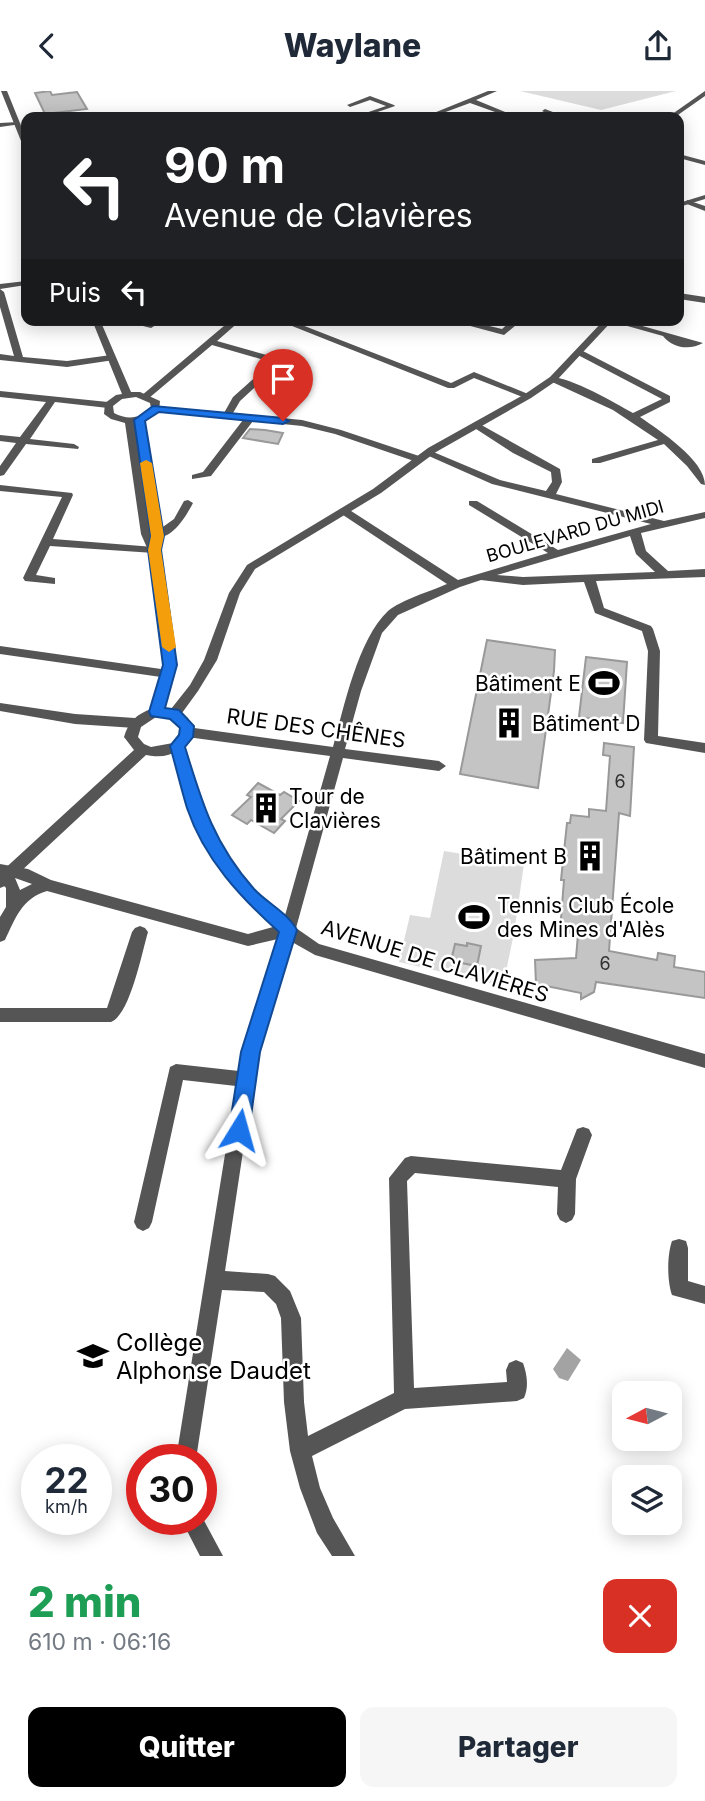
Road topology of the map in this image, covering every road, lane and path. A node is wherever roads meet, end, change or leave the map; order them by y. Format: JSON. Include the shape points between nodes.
{"nodes":[{"id":1,"x":4,"y":91,"type":"edge"},
{"id":2,"x":494,"y":91,"type":"edge"},
{"id":3,"x":705,"y":93,"type":"edge"},
{"id":4,"x":472,"y":101,"type":"junction"},
{"id":5,"x":350,"y":105,"type":"dead end"},
{"id":6,"x":373,"y":112,"type":"edge"},
{"id":7,"x":445,"y":112,"type":"edge"},
{"id":8,"x":501,"y":112,"type":"edge"},
{"id":9,"x":678,"y":112,"type":"edge"},
{"id":10,"x":18,"y":124,"type":"junction"},
{"id":11,"x":0,"y":125,"type":"edge"},
{"id":12,"x":21,"y":132,"type":"edge"},
{"id":13,"x":684,"y":157,"type":"edge"},
{"id":14,"x":705,"y":163,"type":"edge"},
{"id":15,"x":705,"y":197,"type":"edge"},
{"id":16,"x":690,"y":202,"type":"junction"},
{"id":17,"x":684,"y":204,"type":"edge"},
{"id":18,"x":705,"y":209,"type":"edge"},
{"id":19,"x":21,"y":284,"type":"edge"},
{"id":20,"x":0,"y":287,"type":"edge"},
{"id":21,"x":0,"y":292,"type":"edge"},
{"id":22,"x":684,"y":297,"type":"edge"},
{"id":23,"x":705,"y":300,"type":"edge"},
{"id":24,"x":98,"y":326,"type":"edge"},
{"id":25,"x":230,"y":326,"type":"edge"},
{"id":26,"x":297,"y":326,"type":"edge"},
{"id":27,"x":478,"y":326,"type":"edge"},
{"id":28,"x":511,"y":326,"type":"edge"},
{"id":29,"x":603,"y":326,"type":"edge"},
{"id":30,"x":633,"y":326,"type":"edge"},
{"id":31,"x":666,"y":334,"type":"dead end"},
{"id":32,"x":211,"y":342,"type":"junction"},
{"id":33,"x":579,"y":352,"type":"junction"},
{"id":34,"x":0,"y":357,"type":"edge"},
{"id":35,"x":111,"y":358,"type":"junction"},
{"id":36,"x":19,"y":359,"type":"junction"},
{"id":37,"x":553,"y":379,"type":"junction"},
{"id":38,"x":0,"y":394,"type":"edge"},
{"id":39,"x":127,"y":395,"type":"junction"},
{"id":40,"x":146,"y":396,"type":"junction"},
{"id":41,"x":528,"y":396,"type":"junction"},
{"id":42,"x":52,"y":400,"type":"junction"},
{"id":43,"x":108,"y":405,"type":"junction"},
{"id":44,"x":156,"y":409,"type":"junction"},
{"id":45,"x":227,"y":415,"type":"junction"},
{"id":46,"x":633,"y":417,"type":"junction"},
{"id":47,"x":250,"y":418,"type":"junction"},
{"id":48,"x":135,"y":420,"type":"junction"},
{"id":49,"x":476,"y":425,"type":"junction"},
{"id":50,"x":0,"y":438,"type":"edge"},
{"id":51,"x":665,"y":440,"type":"junction"},
{"id":52,"x":23,"y":441,"type":"junction"},
{"id":53,"x":74,"y":447,"type":"dead end"},
{"id":54,"x":423,"y":456,"type":"junction"},
{"id":55,"x":596,"y":461,"type":"dead end"},
{"id":56,"x":0,"y":473,"type":"edge"},
{"id":57,"x":196,"y":477,"type":"dead end"},
{"id":58,"x":703,"y":477,"type":"edge"},
{"id":59,"x":0,"y":488,"type":"edge"},
{"id":60,"x":68,"y":495,"type":"junction"},
{"id":61,"x":83,"y":495,"type":"dead end"},
{"id":62,"x":549,"y":496,"type":"junction"},
{"id":63,"x":188,"y":503,"type":"dead end"},
{"id":64,"x":472,"y":503,"type":"dead end"},
{"id":65,"x":344,"y":511,"type":"junction"},
{"id":66,"x":705,"y":515,"type":"edge"},
{"id":67,"x":665,"y":524,"type":"junction"},
{"id":68,"x":635,"y":531,"type":"junction"},
{"id":69,"x":157,"y":536,"type":"junction"},
{"id":70,"x":44,"y":542,"type":"junction"},
{"id":71,"x":154,"y":550,"type":"junction"},
{"id":72,"x":557,"y":554,"type":"junction"},
{"id":73,"x":705,"y":573,"type":"edge"},
{"id":74,"x":664,"y":574,"type":"junction"},
{"id":75,"x":477,"y":577,"type":"junction"},
{"id":76,"x":589,"y":578,"type":"junction"},
{"id":77,"x":51,"y":580,"type":"dead end"},
{"id":78,"x":456,"y":584,"type":"junction"},
{"id":79,"x":0,"y":650,"type":"edge"},
{"id":80,"x":167,"y":674,"type":"junction"},
{"id":81,"x":0,"y":707,"type":"edge"},
{"id":82,"x":157,"y":712,"type":"junction"},
{"id":83,"x":174,"y":714,"type":"junction"},
{"id":84,"x":135,"y":723,"type":"junction"},
{"id":85,"x":187,"y":732,"type":"junction"},
{"id":86,"x":178,"y":746,"type":"junction"},
{"id":87,"x":705,"y":748,"type":"edge"},
{"id":88,"x":143,"y":750,"type":"junction"},
{"id":89,"x":340,"y":753,"type":"junction"},
{"id":90,"x":439,"y":766,"type":"dead end"},
{"id":91,"x":4,"y":875,"type":"edge"},
{"id":92,"x":47,"y":885,"type":"junction"},
{"id":93,"x":4,"y":921,"type":"edge"},
{"id":94,"x":288,"y":930,"type":"junction"},
{"id":95,"x":140,"y":932,"type":"dead end"},
{"id":96,"x":0,"y":1015,"type":"edge"},
{"id":97,"x":705,"y":1061,"type":"edge"},
{"id":98,"x":246,"y":1079,"type":"junction"},
{"id":99,"x":583,"y":1135,"type":"dead end"},
{"id":100,"x":567,"y":1179,"type":"junction"},
{"id":101,"x":566,"y":1214,"type":"dead end"},
{"id":102,"x":143,"y":1222,"type":"dead end"},
{"id":103,"x":678,"y":1248,"type":"dead end"},
{"id":104,"x":217,"y":1280,"type":"junction"},
{"id":105,"x":705,"y":1295,"type":"edge"},
{"id":106,"x":516,"y":1370,"type":"dead end"},
{"id":107,"x":404,"y":1399,"type":"junction"},
{"id":108,"x":189,"y":1444,"type":"edge"},
{"id":109,"x":300,"y":1451,"type":"junction"},
{"id":110,"x":201,"y":1535,"type":"edge"},
{"id":111,"x":212,"y":1556,"type":"edge"},
{"id":112,"x":344,"y":1556,"type":"edge"}],
"edges":[{"from":1,"to":10,"type":"street"},
{"from":2,"to":4,"type":"street"},
{"from":3,"to":9,"type":"street"},
{"from":4,"to":7,"type":"street"},
{"from":4,"to":8,"type":"street"},
{"from":5,"to":6,"type":"street","via":[[370,98],[392,106]]},
{"from":10,"to":11,"type":"street"},
{"from":10,"to":12,"type":"street"},
{"from":13,"to":14,"type":"street"},
{"from":15,"to":16,"type":"street"},
{"from":16,"to":17,"type":"street"},
{"from":16,"to":18,"type":"street"},
{"from":19,"to":20,"type":"street"},
{"from":21,"to":36,"type":"street"},
{"from":22,"to":23,"type":"street"},
{"from":24,"to":35,"type":"street"},
{"from":25,"to":32,"type":"street"},
{"from":26,"to":41,"type":"street","via":[[451,386],[474,375]]},
{"from":27,"to":28,"type":"street","via":[[504,332]]},
{"from":29,"to":33,"type":"street"},
{"from":30,"to":31,"type":"street"},
{"from":32,"to":40,"type":"street"},
{"from":32,"to":45,"type":"street","via":[[267,358],[274,365],[236,399]]},
{"from":33,"to":37,"type":"street"},
{"from":33,"to":46,"type":"street","via":[[667,398]]},
{"from":34,"to":36,"type":"street"},
{"from":35,"to":36,"type":"street","via":[[67,364]]},
{"from":35,"to":39,"type":"street"},
{"from":37,"to":41,"type":"street"},
{"from":37,"to":46,"type":"street"},
{"from":38,"to":42,"type":"street"},
{"from":39,"to":40,"type":"street"},
{"from":39,"to":43,"type":"street"},
{"from":40,"to":44,"type":"street","via":[[155,401]]},
{"from":41,"to":49,"type":"street"},
{"from":42,"to":43,"type":"street"},
{"from":42,"to":52,"type":"street"},
{"from":43,"to":48,"type":"street","via":[[108,414]]},
{"from":44,"to":45,"type":"street"},
{"from":44,"to":48,"type":"street"},
{"from":45,"to":47,"type":"street"},
{"from":46,"to":51,"type":"street"},
{"from":47,"to":54,"type":"street","via":[[322,427]]},
{"from":47,"to":57,"type":"street","via":[[207,474]]},
{"from":48,"to":69,"type":"street"},
{"from":48,"to":71,"type":"street","via":[[146,534]]},
{"from":49,"to":54,"type":"street"},
{"from":49,"to":62,"type":"street","via":[[556,471],[557,482]]},
{"from":50,"to":52,"type":"street"},
{"from":51,"to":55,"type":"street"},
{"from":51,"to":58,"type":"street"},
{"from":52,"to":53,"type":"street"},
{"from":52,"to":56,"type":"street"},
{"from":54,"to":62,"type":"street"},
{"from":54,"to":65,"type":"street"},
{"from":59,"to":60,"type":"street"},
{"from":60,"to":61,"type":"street"},
{"from":60,"to":70,"type":"street"},
{"from":62,"to":67,"type":"street"},
{"from":63,"to":69,"type":"street","via":[[178,521]]},
{"from":64,"to":72,"type":"street"},
{"from":65,"to":78,"type":"street"},
{"from":65,"to":83,"type":"street","via":[[269,554],[242,577],[206,668]]},
{"from":66,"to":67,"type":"street","name":"BOULEVARD DU MIDI"},
{"from":67,"to":68,"type":"street","name":"BOULEVARD DU MIDI"},
{"from":68,"to":72,"type":"street","name":"BOULEVARD DU MIDI"},
{"from":68,"to":74,"type":"street","via":[[641,553]]},
{"from":69,"to":71,"type":"street"},
{"from":70,"to":71,"type":"street"},
{"from":70,"to":77,"type":"street","via":[[29,578]]},
{"from":71,"to":80,"type":"street","via":[[168,644]]},
{"from":72,"to":75,"type":"street","name":"BOULEVARD DU MIDI"},
{"from":73,"to":74,"type":"street"},
{"from":74,"to":76,"type":"street"},
{"from":75,"to":76,"type":"street","via":[[523,581]]},
{"from":75,"to":78,"type":"street","name":"BOULEVARD DU MIDI"},
{"from":76,"to":87,"type":"street","via":[[599,610],[647,629],[654,651],[651,740]]},
{"from":78,"to":89,"type":"street","name":"BOULEVARD DU MIDI","via":[[394,612],[376,632]]},
{"from":79,"to":80,"type":"street"},
{"from":80,"to":82,"type":"street"},
{"from":81,"to":84,"type":"street"},
{"from":82,"to":83,"type":"street"},
{"from":82,"to":84,"type":"street"},
{"from":83,"to":85,"type":"street","via":[[184,721]]},
{"from":84,"to":88,"type":"street","via":[[131,737]]},
{"from":85,"to":86,"type":"street"},
{"from":85,"to":89,"type":"street","name":"RUE DES CHÊNES"},
{"from":86,"to":88,"type":"street","via":[[158,752]]},
{"from":86,"to":94,"type":"street","name":"AVENUE DE CLAVIÈRES","via":[[196,811],[215,850],[248,894]]},
{"from":88,"to":91,"type":"street"},
{"from":89,"to":90,"type":"street","name":"RUE DES CHÊNES"},
{"from":89,"to":94,"type":"street","name":"BOULEVARD DU MIDI"},
{"from":91,"to":92,"type":"street","via":[[28,875]]},
{"from":91,"to":93,"type":"street","via":[[13,887]]},
{"from":92,"to":93,"type":"street","via":[[28,890]]},
{"from":92,"to":94,"type":"street","via":[[248,940]]},
{"from":94,"to":97,"type":"street","name":"AVENUE DE CLAVIÈRES","via":[[315,949]]},
{"from":94,"to":98,"type":"street","name":"BOULEVARD DU MIDI"},
{"from":95,"to":96,"type":"street","via":[[111,1016]]},
{"from":98,"to":102,"type":"street","via":[[176,1072]]},
{"from":98,"to":104,"type":"street","name":"BOULEVARD DU MIDI"},
{"from":99,"to":100,"type":"street"},
{"from":100,"to":101,"type":"street"},
{"from":100,"to":107,"type":"street","via":[[411,1164],[398,1178]]},
{"from":103,"to":105,"type":"street","via":[[679,1288]]},
{"from":104,"to":108,"type":"street","name":"BOULEVARD DU MIDI"},
{"from":104,"to":109,"type":"street","via":[[268,1283],[283,1299],[291,1318]]},
{"from":106,"to":107,"type":"street","via":[[517,1391]]},
{"from":107,"to":109,"type":"street"},
{"from":109,"to":112,"type":"street","via":[[320,1513]]},
{"from":110,"to":111,"type":"street"}]}
